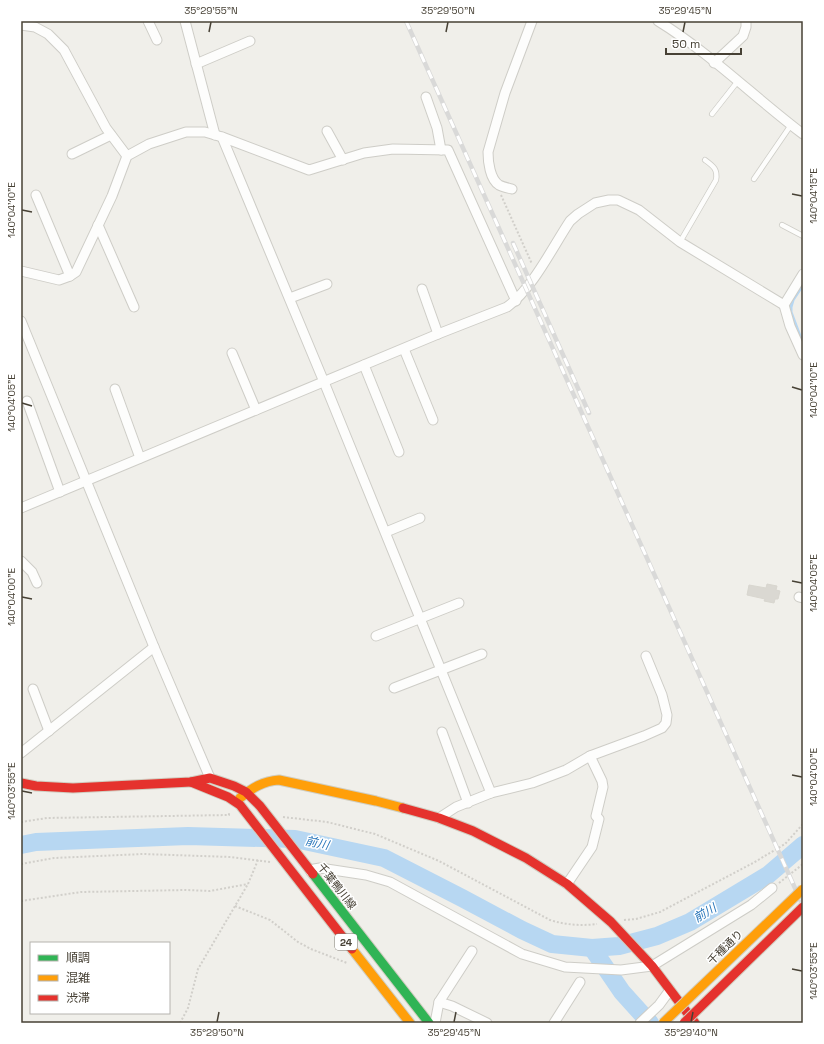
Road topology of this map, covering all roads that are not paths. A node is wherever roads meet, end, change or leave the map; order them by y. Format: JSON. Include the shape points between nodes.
{"nodes":[{"id":1,"x":148,"y":21,"type":"edge"},
{"id":2,"x":184,"y":21,"type":"edge"},
{"id":3,"x":532,"y":21,"type":"edge"},
{"id":4,"x":658,"y":21,"type":"edge"},
{"id":5,"x":746,"y":21,"type":"edge"},
{"id":6,"x":21,"y":25,"type":"edge"},
{"id":7,"x":156,"y":40,"type":"dead end"},
{"id":8,"x":250,"y":41,"type":"dead end"},
{"id":9,"x":714,"y":63,"type":"junction"},
{"id":10,"x":196,"y":64,"type":"junction"},
{"id":11,"x":738,"y":81,"type":"junction"},
{"id":12,"x":426,"y":97,"type":"dead end"},
{"id":13,"x":712,"y":114,"type":"dead end"},
{"id":14,"x":791,"y":125,"type":"junction"},
{"id":15,"x":327,"y":130,"type":"dead end"},
{"id":16,"x":803,"y":134,"type":"edge"},
{"id":17,"x":112,"y":135,"type":"junction"},
{"id":18,"x":218,"y":136,"type":"junction"},
{"id":19,"x":441,"y":150,"type":"junction"},
{"id":20,"x":72,"y":154,"type":"dead end"},
{"id":21,"x":127,"y":156,"type":"junction"},
{"id":22,"x":343,"y":160,"type":"junction"},
{"id":23,"x":705,"y":160,"type":"dead end"},
{"id":24,"x":754,"y":179,"type":"dead end"},
{"id":25,"x":512,"y":189,"type":"dead end"},
{"id":26,"x":36,"y":195,"type":"dead end"},
{"id":27,"x":98,"y":225,"type":"junction"},
{"id":28,"x":782,"y":225,"type":"dead end"},
{"id":29,"x":803,"y":236,"type":"edge"},
{"id":30,"x":680,"y":242,"type":"junction"},
{"id":31,"x":21,"y":271,"type":"edge"},
{"id":32,"x":803,"y":274,"type":"edge"},
{"id":33,"x":70,"y":276,"type":"junction"},
{"id":34,"x":327,"y":284,"type":"dead end"},
{"id":35,"x":422,"y":289,"type":"dead end"},
{"id":36,"x":290,"y":298,"type":"junction"},
{"id":37,"x":516,"y":301,"type":"junction"},
{"id":38,"x":784,"y":305,"type":"junction"},
{"id":39,"x":134,"y":307,"type":"dead end"},
{"id":40,"x":21,"y":321,"type":"edge"},
{"id":41,"x":438,"y":334,"type":"junction"},
{"id":42,"x":404,"y":349,"type":"junction"},
{"id":43,"x":232,"y":353,"type":"dead end"},
{"id":44,"x":803,"y":355,"type":"edge"},
{"id":45,"x":364,"y":365,"type":"junction"},
{"id":46,"x":324,"y":382,"type":"junction"},
{"id":47,"x":115,"y":389,"type":"dead end"},
{"id":48,"x":27,"y":401,"type":"dead end"},
{"id":49,"x":256,"y":410,"type":"junction"},
{"id":50,"x":433,"y":420,"type":"dead end"},
{"id":51,"x":399,"y":452,"type":"dead end"},
{"id":52,"x":140,"y":458,"type":"junction"},
{"id":53,"x":86,"y":481,"type":"junction"},
{"id":54,"x":60,"y":492,"type":"junction"},
{"id":55,"x":21,"y":508,"type":"edge"},
{"id":56,"x":420,"y":518,"type":"dead end"},
{"id":57,"x":386,"y":532,"type":"junction"},
{"id":58,"x":21,"y":561,"type":"edge"},
{"id":59,"x":37,"y":583,"type":"dead end"},
{"id":60,"x":459,"y":603,"type":"dead end"},
{"id":61,"x":420,"y":617,"type":"junction"},
{"id":62,"x":376,"y":636,"type":"dead end"},
{"id":63,"x":154,"y":647,"type":"junction"},
{"id":64,"x":482,"y":654,"type":"dead end"},
{"id":65,"x":646,"y":656,"type":"dead end"},
{"id":66,"x":441,"y":669,"type":"junction"},
{"id":67,"x":394,"y":688,"type":"dead end"},
{"id":68,"x":33,"y":689,"type":"dead end"},
{"id":69,"x":49,"y":731,"type":"junction"},
{"id":70,"x":442,"y":732,"type":"dead end"},
{"id":71,"x":21,"y":753,"type":"edge"},
{"id":72,"x":590,"y":756,"type":"junction"},
{"id":73,"x":210,"y":778,"type":"junction"},
{"id":74,"x":191,"y":782,"type":"junction"},
{"id":75,"x":21,"y":783,"type":"edge"},
{"id":76,"x":246,"y":792,"type":"junction"},
{"id":77,"x":491,"y":793,"type":"junction"},
{"id":78,"x":237,"y":802,"type":"junction"},
{"id":79,"x":468,"y":803,"type":"junction"},
{"id":80,"x":440,"y":818,"type":"junction"},
{"id":81,"x":308,"y":868,"type":"junction"},
{"id":82,"x":567,"y":884,"type":"junction"},
{"id":83,"x":772,"y":888,"type":"road end"},
{"id":84,"x":803,"y":889,"type":"edge"},
{"id":85,"x":803,"y":907,"type":"edge"},
{"id":86,"x":472,"y":951,"type":"dead end"},
{"id":87,"x":652,"y":966,"type":"junction"},
{"id":88,"x":580,"y":982,"type":"dead end"},
{"id":89,"x":670,"y":990,"type":"junction"},
{"id":90,"x":439,"y":1002,"type":"junction"},
{"id":91,"x":410,"y":1023,"type":"edge"},
{"id":92,"x":429,"y":1023,"type":"edge"},
{"id":93,"x":435,"y":1023,"type":"edge"},
{"id":94,"x":487,"y":1023,"type":"edge"},
{"id":95,"x":554,"y":1023,"type":"edge"},
{"id":96,"x":640,"y":1023,"type":"edge"},
{"id":97,"x":663,"y":1023,"type":"edge"},
{"id":98,"x":684,"y":1023,"type":"edge"},
{"id":99,"x":695,"y":1023,"type":"edge"}],
"edges":[{"from":1,"to":7,"type":"street"},
{"from":2,"to":10,"type":"street"},
{"from":3,"to":25,"type":"street","via":[[505,93],[488,152],[492,175],[498,185]]},
{"from":4,"to":9,"type":"street","via":[[680,34]]},
{"from":5,"to":9,"type":"street","via":[[744,36]]},
{"from":6,"to":17,"type":"street","via":[[35,27],[48,34],[64,50]]},
{"from":8,"to":10,"type":"street"},
{"from":9,"to":11,"type":"street"},
{"from":10,"to":18,"type":"street"},
{"from":11,"to":13,"type":"lane"},
{"from":11,"to":14,"type":"street"},
{"from":12,"to":19,"type":"street","via":[[438,128]]},
{"from":14,"to":16,"type":"street"},
{"from":14,"to":24,"type":"lane"},
{"from":15,"to":22,"type":"street"},
{"from":17,"to":20,"type":"street"},
{"from":17,"to":21,"type":"street"},
{"from":18,"to":21,"type":"street","via":[[205,132],[186,132],[150,144]]},
{"from":18,"to":22,"type":"street","via":[[309,170]]},
{"from":18,"to":36,"type":"street"},
{"from":19,"to":22,"type":"street","via":[[392,149],[364,153]]},
{"from":19,"to":37,"type":"street","via":[[448,150]]},
{"from":21,"to":27,"type":"street"},
{"from":23,"to":30,"type":"lane","via":[[716,168],[716,180]]},
{"from":26,"to":33,"type":"street"},
{"from":27,"to":33,"type":"street","via":[[76,272]]},
{"from":27,"to":39,"type":"street"},
{"from":28,"to":29,"type":"lane"},
{"from":30,"to":37,"type":"street","via":[[639,210],[618,200],[595,203],[570,221]]},
{"from":30,"to":38,"type":"street"},
{"from":31,"to":33,"type":"street","via":[[59,280]]},
{"from":32,"to":38,"type":"street"},
{"from":34,"to":36,"type":"street"},
{"from":35,"to":41,"type":"street"},
{"from":36,"to":46,"type":"street"},
{"from":37,"to":41,"type":"street","via":[[507,307]]},
{"from":38,"to":44,"type":"street"},
{"from":40,"to":53,"type":"street"},
{"from":41,"to":42,"type":"street"},
{"from":42,"to":45,"type":"street"},
{"from":42,"to":50,"type":"street"},
{"from":43,"to":49,"type":"street"},
{"from":45,"to":46,"type":"street"},
{"from":45,"to":51,"type":"street"},
{"from":46,"to":49,"type":"street"},
{"from":46,"to":57,"type":"street"},
{"from":47,"to":52,"type":"street"},
{"from":48,"to":54,"type":"street"},
{"from":49,"to":52,"type":"street"},
{"from":52,"to":53,"type":"street"},
{"from":53,"to":54,"type":"street"},
{"from":53,"to":63,"type":"street"},
{"from":54,"to":55,"type":"street"},
{"from":56,"to":57,"type":"street"},
{"from":57,"to":61,"type":"street"},
{"from":58,"to":59,"type":"street","via":[[32,572]]},
{"from":60,"to":61,"type":"street"},
{"from":61,"to":62,"type":"street"},
{"from":61,"to":66,"type":"street"},
{"from":63,"to":69,"type":"street"},
{"from":63,"to":73,"type":"street"},
{"from":64,"to":66,"type":"street"},
{"from":65,"to":72,"type":"street","via":[[662,695],[667,715],[666,723],[662,728],[644,736]]},
{"from":66,"to":67,"type":"street"},
{"from":66,"to":77,"type":"street"},
{"from":68,"to":69,"type":"street"},
{"from":69,"to":71,"type":"street"},
{"from":70,"to":79,"type":"street"},
{"from":72,"to":77,"type":"street","via":[[566,770],[532,783]]},
{"from":72,"to":82,"type":"street","via":[[602,781],[596,816],[598,820],[592,847]]},
{"from":73,"to":74,"type":"street","number":"24"},
{"from":73,"to":76,"type":"street","name":"千葉鴨川線","number":"24"},
{"from":74,"to":75,"type":"street","number":"24","via":[[73,788]]},
{"from":74,"to":78,"type":"street","number":"24"},
{"from":76,"to":78,"type":"street"},
{"from":76,"to":80,"type":"street","via":[[263,782],[279,780]]},
{"from":76,"to":81,"type":"street","name":"千葉鴨川線","number":"24","via":[[254,798]]},
{"from":77,"to":79,"type":"street"},
{"from":78,"to":91,"type":"street","number":"24"},
{"from":79,"to":80,"type":"street","via":[[456,807]]},
{"from":80,"to":82,"type":"street","via":[[498,843]]},
{"from":81,"to":87,"type":"street","via":[[366,875],[390,882],[522,954],[565,967],[621,970]]},
{"from":81,"to":92,"type":"street","name":"千葉鴨川線","number":"24"},
{"from":82,"to":87,"type":"street","via":[[610,922]]},
{"from":83,"to":87,"type":"street","via":[[751,905]]},
{"from":84,"to":97,"type":"street","name":"千種通り","bridge":true},
{"from":85,"to":98,"type":"street","bridge":true},
{"from":86,"to":90,"type":"street"},
{"from":87,"to":89,"type":"street"},
{"from":88,"to":95,"type":"street"},
{"from":89,"to":96,"type":"street"},
{"from":89,"to":99,"type":"street"},
{"from":90,"to":93,"type":"street"},
{"from":90,"to":94,"type":"street"}]}
